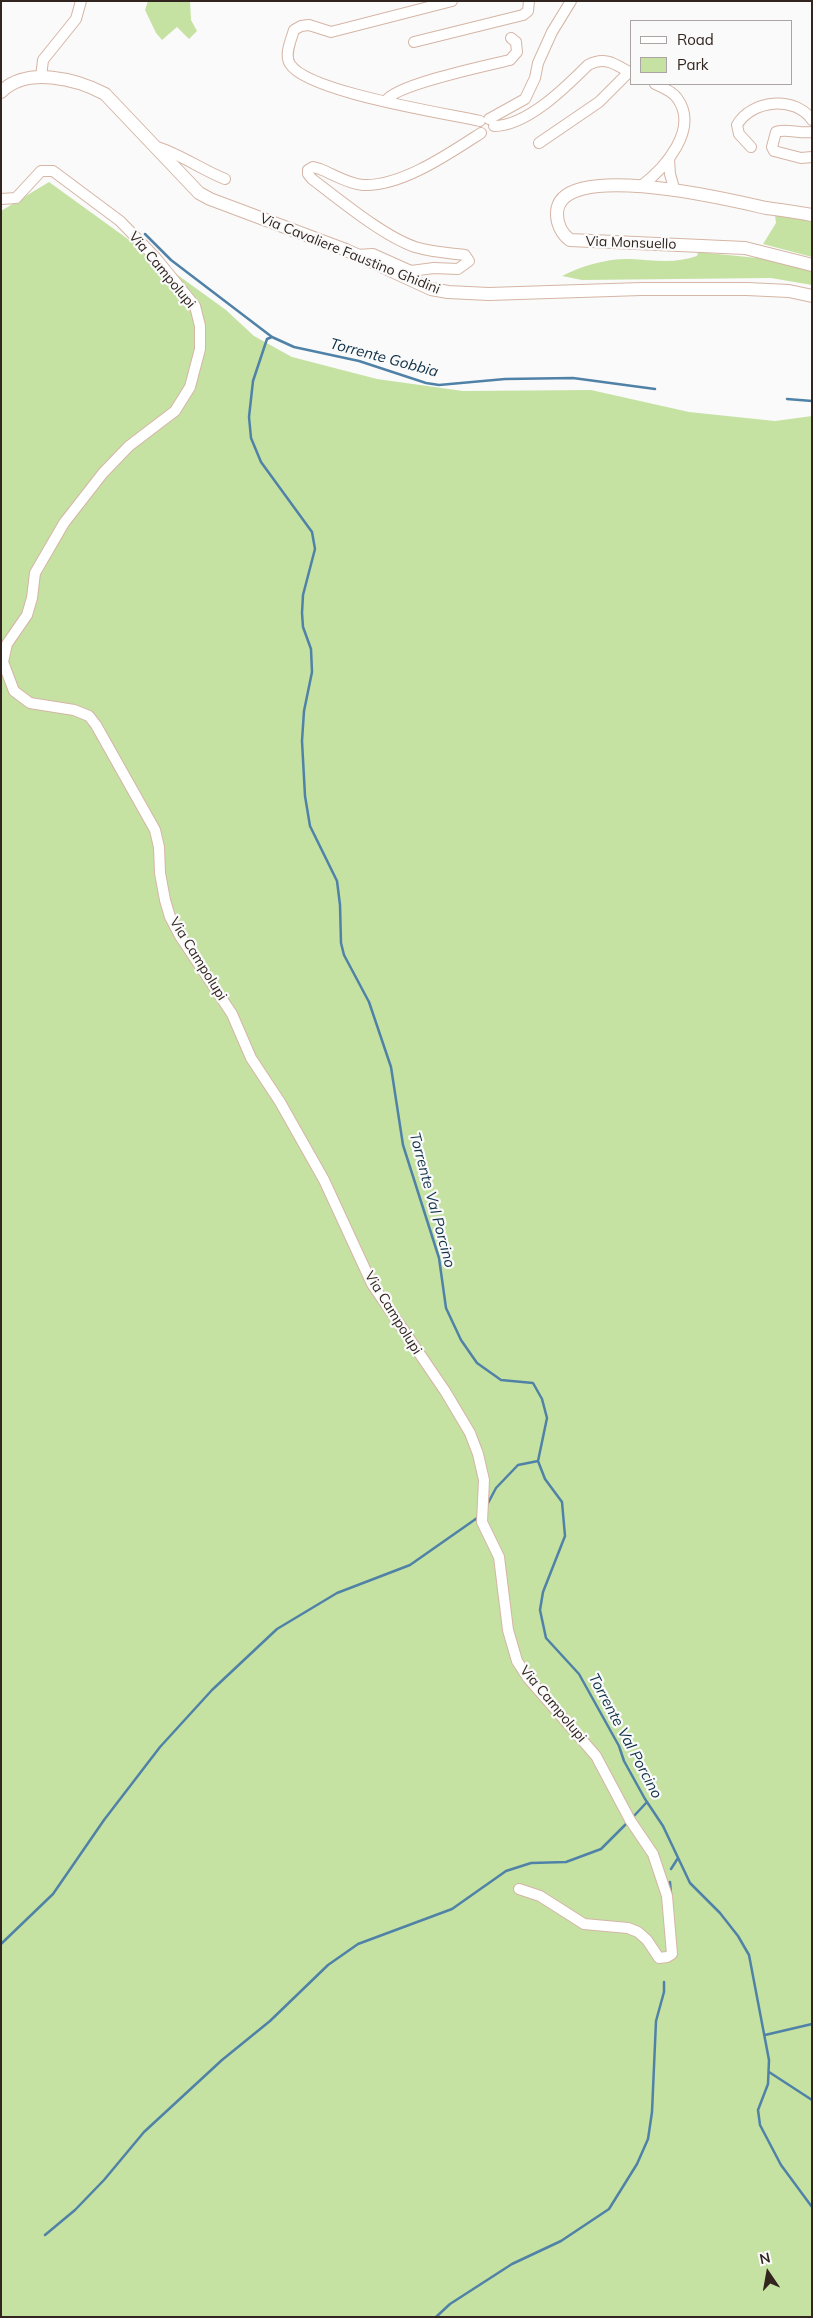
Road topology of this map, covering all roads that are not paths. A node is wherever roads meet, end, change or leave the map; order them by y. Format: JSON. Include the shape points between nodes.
{"nodes":[{"id":1,"x":81,"y":1,"type":"edge"},
{"id":2,"x":452,"y":1,"type":"edge"},
{"id":3,"x":529,"y":1,"type":"edge"},
{"id":4,"x":571,"y":1,"type":"edge"},
{"id":5,"x":511,"y":38,"type":"dead end"},
{"id":6,"x":414,"y":42,"type":"dead end"},
{"id":7,"x":630,"y":71,"type":"edge"},
{"id":8,"x":630,"y":73,"type":"edge"},
{"id":9,"x":41,"y":77,"type":"junction"},
{"id":10,"x":656,"y":85,"type":"edge"},
{"id":11,"x":1,"y":92,"type":"edge"},
{"id":12,"x":386,"y":101,"type":"junction"},
{"id":13,"x":812,"y":120,"type":"edge"},
{"id":14,"x":488,"y":122,"type":"junction"},
{"id":15,"x":812,"y":132,"type":"edge"},
{"id":16,"x":481,"y":133,"type":"junction"},
{"id":17,"x":539,"y":143,"type":"dead end"},
{"id":18,"x":154,"y":146,"type":"junction"},
{"id":19,"x":751,"y":147,"type":"dead end"},
{"id":20,"x":812,"y":157,"type":"edge"},
{"id":21,"x":669,"y":159,"type":"junction"},
{"id":22,"x":225,"y":179,"type":"dead end"},
{"id":23,"x":641,"y":186,"type":"junction"},
{"id":24,"x":674,"y":188,"type":"junction"},
{"id":25,"x":1,"y":199,"type":"edge"},
{"id":26,"x":812,"y":215,"type":"edge"},
{"id":27,"x":356,"y":255,"type":"junction"},
{"id":28,"x":812,"y":265,"type":"edge"},
{"id":29,"x":809,"y":298,"type":"edge"},
{"id":30,"x":519,"y":1888,"type":"dead end"}],
"edges":[{"from":1,"to":9,"type":"street","via":[[76,19],[43,60]]},
{"from":2,"to":12,"type":"street","via":[[330,32],[309,25],[294,30],[288,61],[296,71],[334,90]]},
{"from":3,"to":6,"type":"street","via":[[528,11],[523,15]]},
{"from":4,"to":14,"type":"street","via":[[552,32],[525,99]]},
{"from":5,"to":12,"type":"street","via":[[516,42],[517,52],[510,60],[393,93]]},
{"from":7,"to":14,"type":"street","via":[[608,60],[597,60],[543,105],[510,124]]},
{"from":8,"to":17,"type":"street","via":[[599,102]]},
{"from":9,"to":11,"type":"main road","name":"Via Cavaliere Faustino Ghidini","via":[[19,81]]},
{"from":9,"to":18,"type":"main road","name":"Via Cavaliere Faustino Ghidini","via":[[89,86],[105,94]]},
{"from":10,"to":21,"type":"street","via":[[677,97],[683,108],[680,139]]},
{"from":12,"to":14,"type":"street"},
{"from":13,"to":19,"type":"street","via":[[800,107],[788,104],[752,110],[742,116],[737,125],[739,134]]},
{"from":14,"to":16,"type":"street","via":[[478,128]]},
{"from":14,"to":16,"type":"street","via":[[491,133]]},
{"from":15,"to":20,"type":"street","via":[[797,134],[780,130],[776,132],[772,147],[774,151],[801,158]]},
{"from":16,"to":27,"type":"street","via":[[402,177],[362,185],[313,167],[308,170],[308,174],[355,212],[405,242],[443,253],[465,255],[469,260],[458,269],[410,271],[373,254]]},
{"from":18,"to":22,"type":"street"},
{"from":18,"to":27,"type":"main road","name":"Via Cavaliere Faustino Ghidini","via":[[192,187],[210,199]]},
{"from":21,"to":23,"type":"street"},
{"from":21,"to":24,"type":"street"},
{"from":23,"to":24,"type":"main road","name":"Via Monsuello"},
{"from":23,"to":28,"type":"main road","name":"Via Monsuello","via":[[587,188],[570,193],[558,204],[558,223],[570,240],[744,248]]},
{"from":24,"to":26,"type":"main road","name":"Via Monsuello"},
{"from":25,"to":30,"type":"street","name":"Via Campolupi","via":[[16,198],[42,171],[54,171],[100,204],[138,238],[195,306],[200,326],[200,348],[190,387],[175,411],[129,446],[98,480],[64,523],[36,573],[27,615],[7,644],[3,662],[7,677],[14,691],[30,703],[74,710],[89,716],[96,726],[155,830],[170,917],[180,936],[232,1014],[251,1058],[324,1180],[372,1284],[470,1433],[484,1480],[482,1522],[499,1557],[508,1630],[517,1661],[596,1756],[653,1854],[668,1896],[672,1954],[662,1958],[638,1932],[584,1924],[540,1896]]},
{"from":27,"to":29,"type":"main road","name":"Via Cavaliere Faustino Ghidini","via":[[407,279],[448,292],[747,289],[777,290]]}]}
